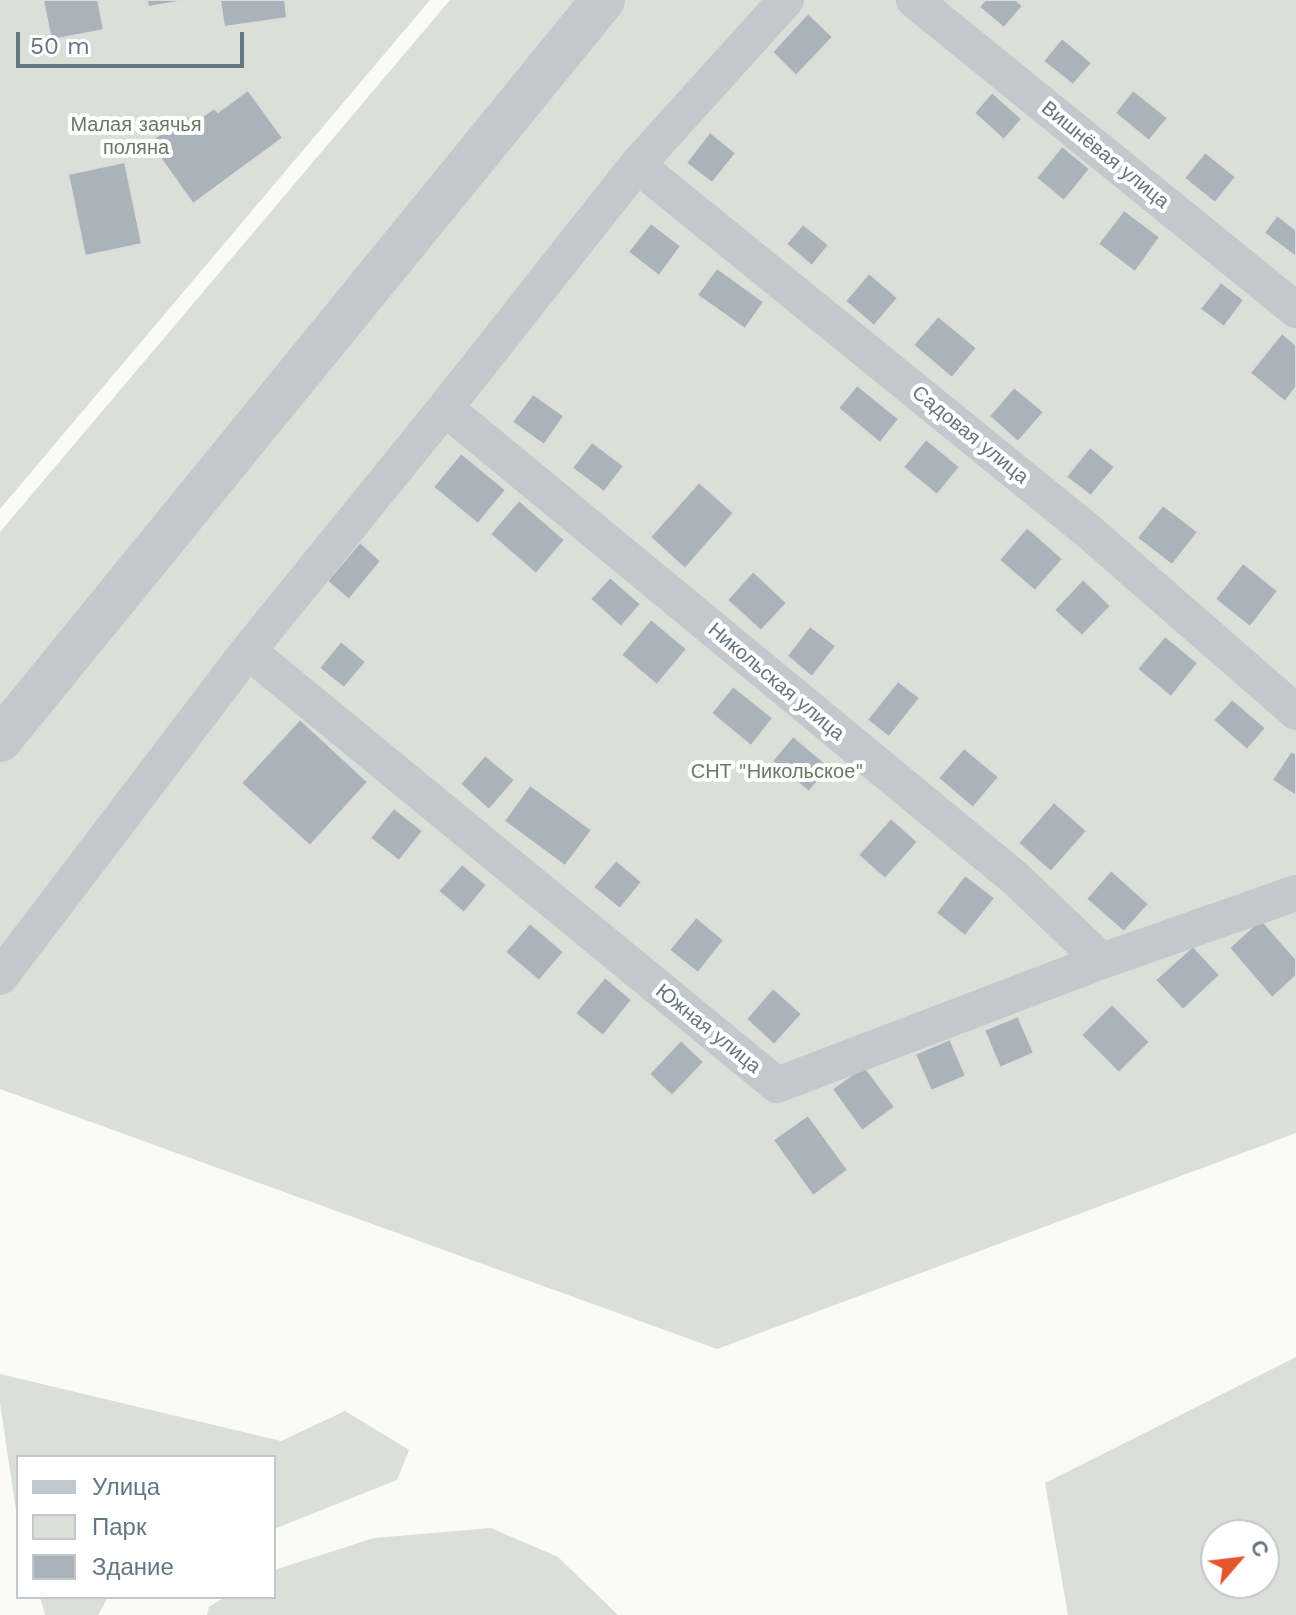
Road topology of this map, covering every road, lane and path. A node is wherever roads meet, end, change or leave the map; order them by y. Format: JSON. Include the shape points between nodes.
{"nodes":[{"id":1,"x":603,"y":0,"type":"edge"},
{"id":2,"x":786,"y":0,"type":"edge"},
{"id":3,"x":914,"y":0,"type":"edge"},
{"id":4,"x":637,"y":165,"type":"junction"},
{"id":5,"x":1296,"y":310,"type":"edge"},
{"id":6,"x":445,"y":408,"type":"junction"},
{"id":7,"x":248,"y":651,"type":"junction"},
{"id":8,"x":1296,"y":712,"type":"edge"},
{"id":9,"x":0,"y":740,"type":"edge"},
{"id":10,"x":1296,"y":893,"type":"edge"},
{"id":11,"x":1102,"y":961,"type":"junction"},
{"id":12,"x":0,"y":977,"type":"edge"}],
"edges":[{"from":1,"to":9,"type":"street"},
{"from":2,"to":4,"type":"street"},
{"from":3,"to":5,"type":"street","name":"Вишнёвая улица"},
{"from":4,"to":6,"type":"street"},
{"from":4,"to":8,"type":"street","name":"Садовая улица","via":[[1087,530]]},
{"from":6,"to":7,"type":"street"},
{"from":6,"to":11,"type":"street","name":"Никольская улица","via":[[1015,878]]},
{"from":7,"to":11,"type":"street","name":"Южная улица","via":[[777,1085]]},
{"from":7,"to":12,"type":"street"},
{"from":10,"to":11,"type":"street","name":"Южная улица"}]}
